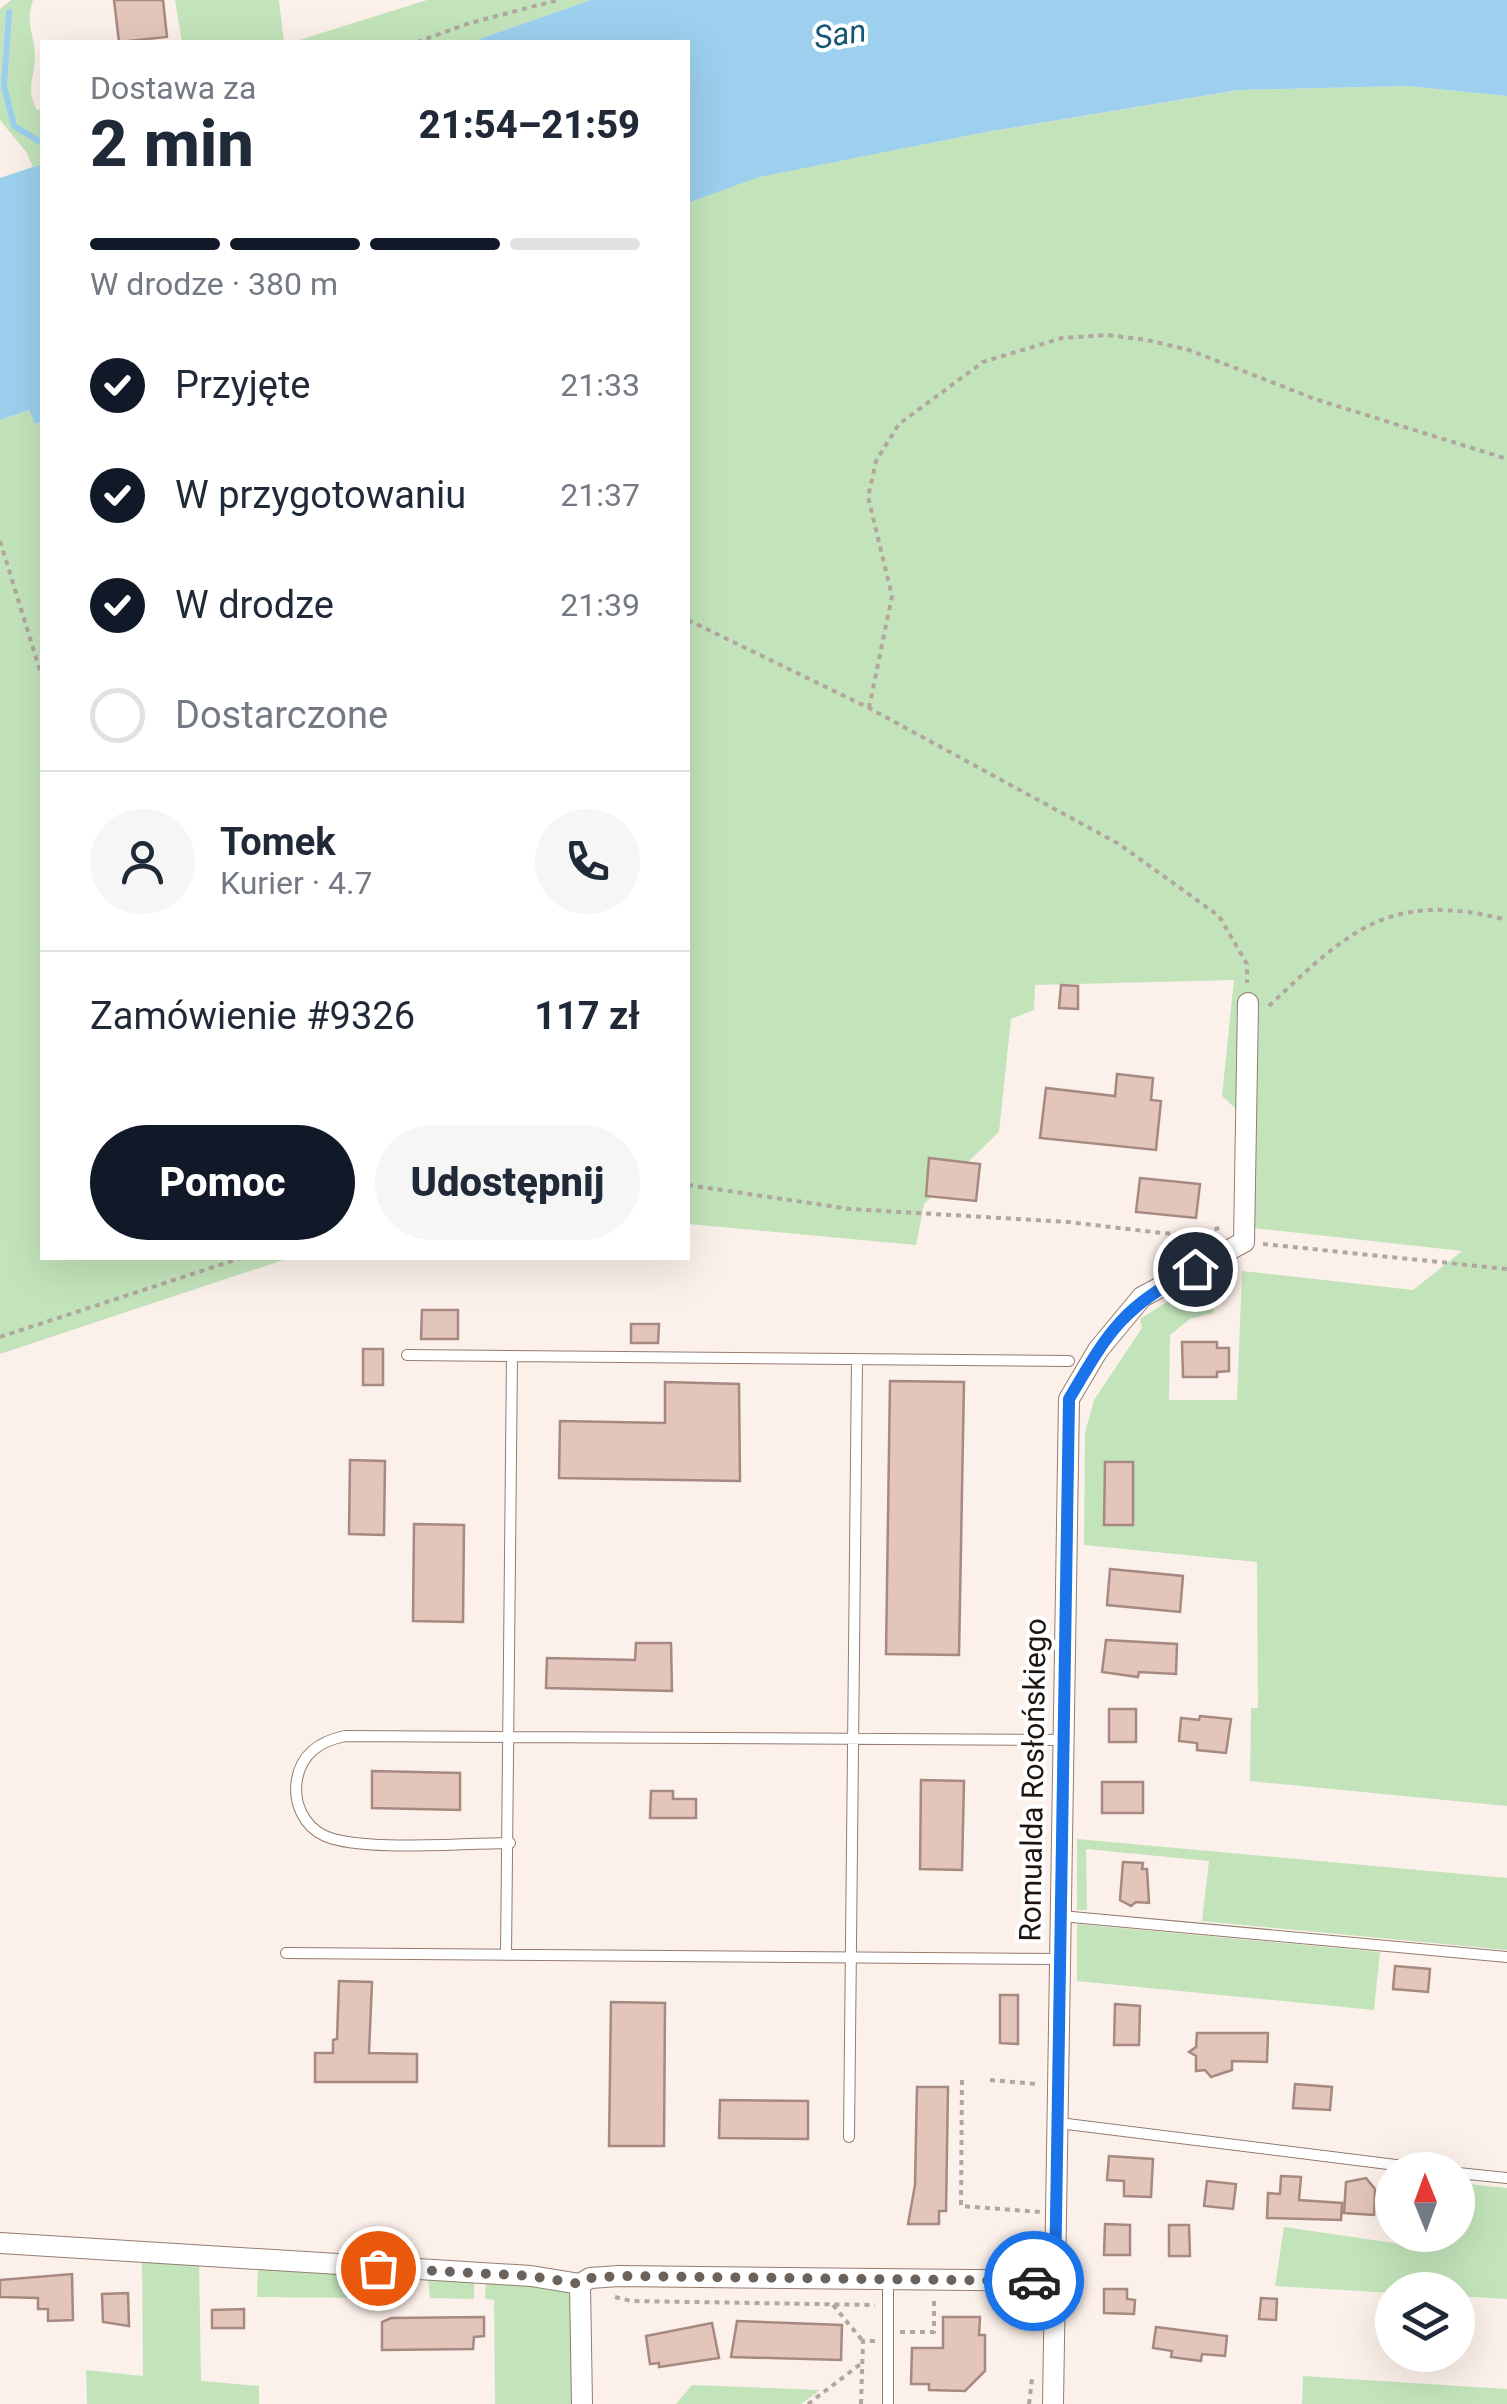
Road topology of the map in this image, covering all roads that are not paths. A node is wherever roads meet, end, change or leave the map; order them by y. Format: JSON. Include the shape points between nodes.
{"nodes":[{"id":1,"x":1253,"y":1010,"type":"road end"},
{"id":2,"x":406,"y":1356,"type":"dead end"},
{"id":3,"x":512,"y":1356,"type":"junction"},
{"id":4,"x":857,"y":1360,"type":"junction"},
{"id":5,"x":1069,"y":1361,"type":"dead end"},
{"id":6,"x":510,"y":1737,"type":"junction"},
{"id":7,"x":853,"y":1739,"type":"junction"},
{"id":8,"x":1063,"y":1740,"type":"junction"},
{"id":9,"x":510,"y":1842,"type":"junction"},
{"id":10,"x":1060,"y":1916,"type":"junction"},
{"id":11,"x":286,"y":1953,"type":"dead end"},
{"id":12,"x":506,"y":1955,"type":"junction"},
{"id":13,"x":1507,"y":1957,"type":"edge"},
{"id":14,"x":851,"y":1958,"type":"junction"},
{"id":15,"x":1060,"y":1958,"type":"junction"},
{"id":16,"x":1058,"y":2123,"type":"junction"},
{"id":17,"x":849,"y":2138,"type":"dead end"},
{"id":18,"x":1375,"y":2162,"type":"edge"},
{"id":19,"x":1475,"y":2174,"type":"edge"},
{"id":20,"x":1507,"y":2178,"type":"edge"},
{"id":21,"x":0,"y":2242,"type":"edge"},
{"id":22,"x":888,"y":2280,"type":"junction"},
{"id":23,"x":1055,"y":2282,"type":"junction"},
{"id":24,"x":580,"y":2284,"type":"junction"},
{"id":25,"x":582,"y":2404,"type":"edge"},
{"id":26,"x":888,"y":2404,"type":"edge"},
{"id":27,"x":1053,"y":2404,"type":"edge"}],
"edges":[{"from":1,"to":8,"type":"street","name":"Romualda Rosłońskiego","via":[[1244,1235],[1142,1297],[1069,1399]]},
{"from":2,"to":3,"type":"lane"},
{"from":3,"to":4,"type":"lane"},
{"from":3,"to":6,"type":"lane"},
{"from":4,"to":5,"type":"lane"},
{"from":4,"to":7,"type":"lane"},
{"from":6,"to":7,"type":"lane"},
{"from":6,"to":9,"type":"lane"},
{"from":6,"to":9,"type":"lane","via":[[328,1740],[300,1768],[296,1797],[310,1826],[336,1840]]},
{"from":7,"to":8,"type":"lane"},
{"from":7,"to":14,"type":"lane"},
{"from":8,"to":10,"type":"street","name":"Romualda Rosłońskiego"},
{"from":9,"to":12,"type":"lane"},
{"from":10,"to":13,"type":"lane"},
{"from":10,"to":15,"type":"street","name":"Romualda Rosłońskiego"},
{"from":11,"to":12,"type":"lane"},
{"from":12,"to":14,"type":"lane"},
{"from":14,"to":15,"type":"lane"},
{"from":14,"to":17,"type":"lane"},
{"from":15,"to":16,"type":"street","name":"Romualda Rosłońskiego"},
{"from":16,"to":18,"type":"lane"},
{"from":16,"to":23,"type":"street","name":"Romualda Rosłońskiego"},
{"from":19,"to":20,"type":"lane"},
{"from":21,"to":24,"type":"street"},
{"from":22,"to":23,"type":"street"},
{"from":22,"to":24,"type":"street","via":[[619,2276]]},
{"from":22,"to":26,"type":"lane"},
{"from":23,"to":27,"type":"street","name":"Romualda Rosłońskiego"},
{"from":24,"to":25,"type":"street"}]}
